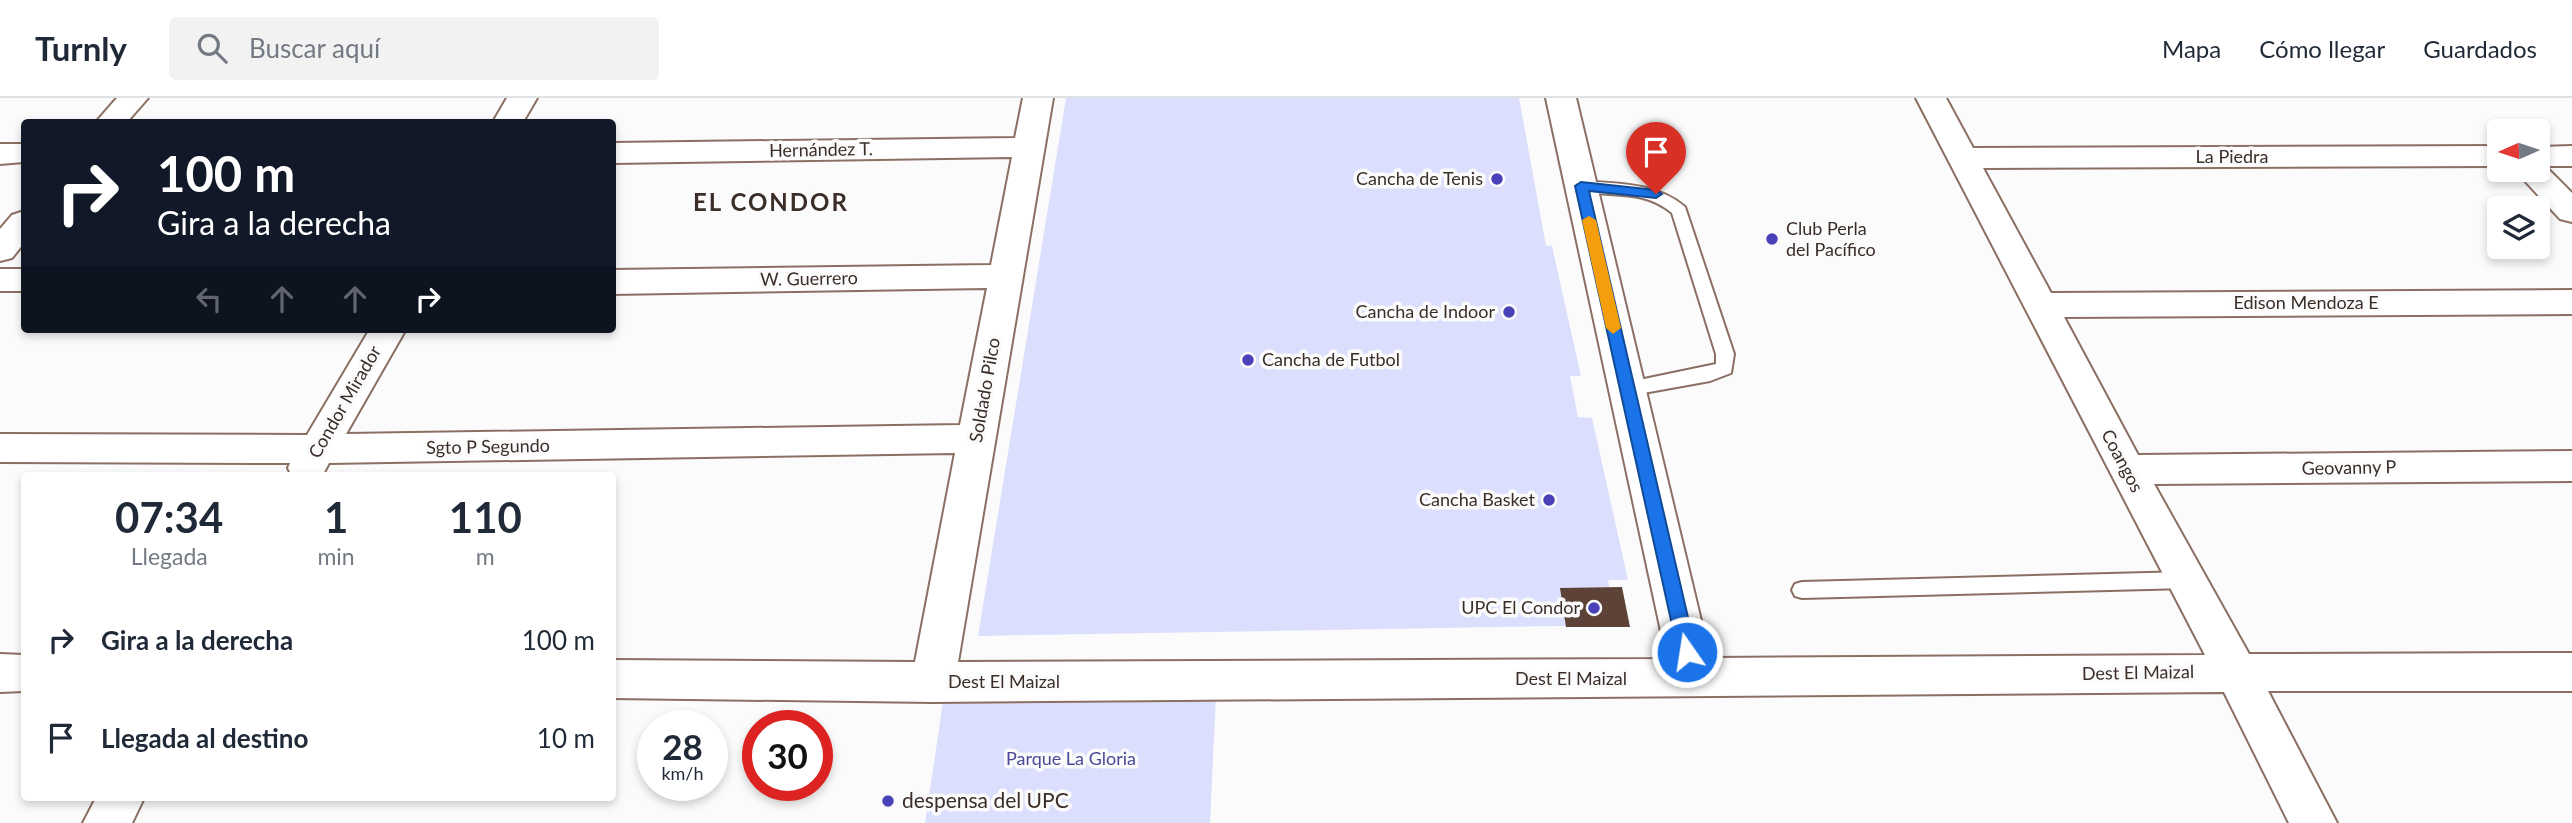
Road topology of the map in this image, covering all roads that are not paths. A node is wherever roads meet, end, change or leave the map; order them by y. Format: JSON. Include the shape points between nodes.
{"nodes":[{"id":1,"x":133,"y":98,"type":"edge"},
{"id":2,"x":522,"y":98,"type":"edge"},
{"id":3,"x":1038,"y":98,"type":"edge"},
{"id":4,"x":1561,"y":98,"type":"edge"},
{"id":5,"x":1931,"y":98,"type":"edge"},
{"id":6,"x":114,"y":119,"type":"edge"},
{"id":7,"x":510,"y":119,"type":"edge"},
{"id":8,"x":1029,"y":148,"type":"junction"},
{"id":9,"x":21,"y":153,"type":"edge"},
{"id":10,"x":616,"y":153,"type":"edge"},
{"id":11,"x":0,"y":154,"type":"edge"},
{"id":12,"x":2487,"y":156,"type":"edge"},
{"id":13,"x":2550,"y":156,"type":"edge"},
{"id":14,"x":2572,"y":156,"type":"edge"},
{"id":15,"x":1964,"y":158,"type":"junction"},
{"id":16,"x":2543,"y":182,"type":"edge"},
{"id":17,"x":1581,"y":186,"type":"junction"},
{"id":18,"x":2572,"y":212,"type":"edge"},
{"id":19,"x":21,"y":226,"type":"edge"},
{"id":20,"x":0,"y":250,"type":"edge"},
{"id":21,"x":1006,"y":276,"type":"junction"},
{"id":22,"x":0,"y":280,"type":"edge"},
{"id":23,"x":21,"y":281,"type":"edge"},
{"id":24,"x":616,"y":282,"type":"edge"},
{"id":25,"x":2572,"y":302,"type":"edge"},
{"id":26,"x":2041,"y":305,"type":"junction"},
{"id":27,"x":386,"y":333,"type":"edge"},
{"id":28,"x":1627,"y":388,"type":"junction"},
{"id":29,"x":977,"y":439,"type":"junction"},
{"id":30,"x":0,"y":448,"type":"edge"},
{"id":31,"x":310,"y":463,"type":"edge"},
{"id":32,"x":2572,"y":466,"type":"edge"},
{"id":33,"x":2127,"y":470,"type":"junction"},
{"id":34,"x":2187,"y":580,"type":"junction"},
{"id":35,"x":1802,"y":590,"type":"dead end"},
{"id":36,"x":2236,"y":672,"type":"junction"},
{"id":37,"x":2572,"y":672,"type":"edge"},
{"id":38,"x":0,"y":673,"type":"edge"},
{"id":39,"x":21,"y":673,"type":"edge"},
{"id":40,"x":616,"y":679,"type":"edge"},
{"id":41,"x":1693,"y":679,"type":"junction"},
{"id":42,"x":933,"y":683,"type":"junction"},
{"id":43,"x":119,"y":801,"type":"edge"},
{"id":44,"x":107,"y":823,"type":"edge"},
{"id":45,"x":2313,"y":823,"type":"edge"}],
"edges":[{"from":1,"to":6,"type":"street"},
{"from":2,"to":7,"type":"street"},
{"from":3,"to":8,"type":"street","name":"Soldado Pilco"},
{"from":4,"to":17,"type":"street"},
{"from":5,"to":15,"type":"street","name":"Coangos"},
{"from":8,"to":10,"type":"street","name":"Hernández T."},
{"from":8,"to":21,"type":"street","name":"Soldado Pilco"},
{"from":9,"to":11,"type":"street"},
{"from":12,"to":15,"type":"street","name":"La Piedra"},
{"from":13,"to":14,"type":"street"},
{"from":15,"to":26,"type":"street","name":"Coangos"},
{"from":16,"to":18,"type":"street"},
{"from":17,"to":28,"type":"street"},
{"from":17,"to":28,"type":"lane","via":[[1656,194],[1679,211],[1725,354],[1725,368],[1710,374]]},
{"from":19,"to":20,"type":"street"},
{"from":21,"to":24,"type":"street","name":"W. Guerrero"},
{"from":21,"to":29,"type":"street","name":"Soldado Pilco"},
{"from":22,"to":23,"type":"street"},
{"from":25,"to":26,"type":"street","name":"Edison Mendoza E"},
{"from":26,"to":33,"type":"street","name":"Coangos"},
{"from":27,"to":31,"type":"street","name":"Condor Mirador"},
{"from":28,"to":41,"type":"street"},
{"from":29,"to":31,"type":"street","name":"Sgto P Segundo"},
{"from":29,"to":42,"type":"street","name":"Soldado Pilco"},
{"from":30,"to":31,"type":"street","name":"Sgto P Segundo"},
{"from":32,"to":33,"type":"street","name":"Geovanny P"},
{"from":33,"to":34,"type":"street","name":"Coangos"},
{"from":34,"to":35,"type":"lane"},
{"from":34,"to":36,"type":"street","name":"Coangos"},
{"from":36,"to":37,"type":"street","name":"Dest El Maizal"},
{"from":36,"to":41,"type":"street","name":"Dest El Maizal"},
{"from":36,"to":45,"type":"street","name":"Coangos"},
{"from":38,"to":39,"type":"street"},
{"from":40,"to":42,"type":"street","name":"Dest El Maizal"},
{"from":41,"to":42,"type":"street","name":"Dest El Maizal"},
{"from":43,"to":44,"type":"street"}]}
